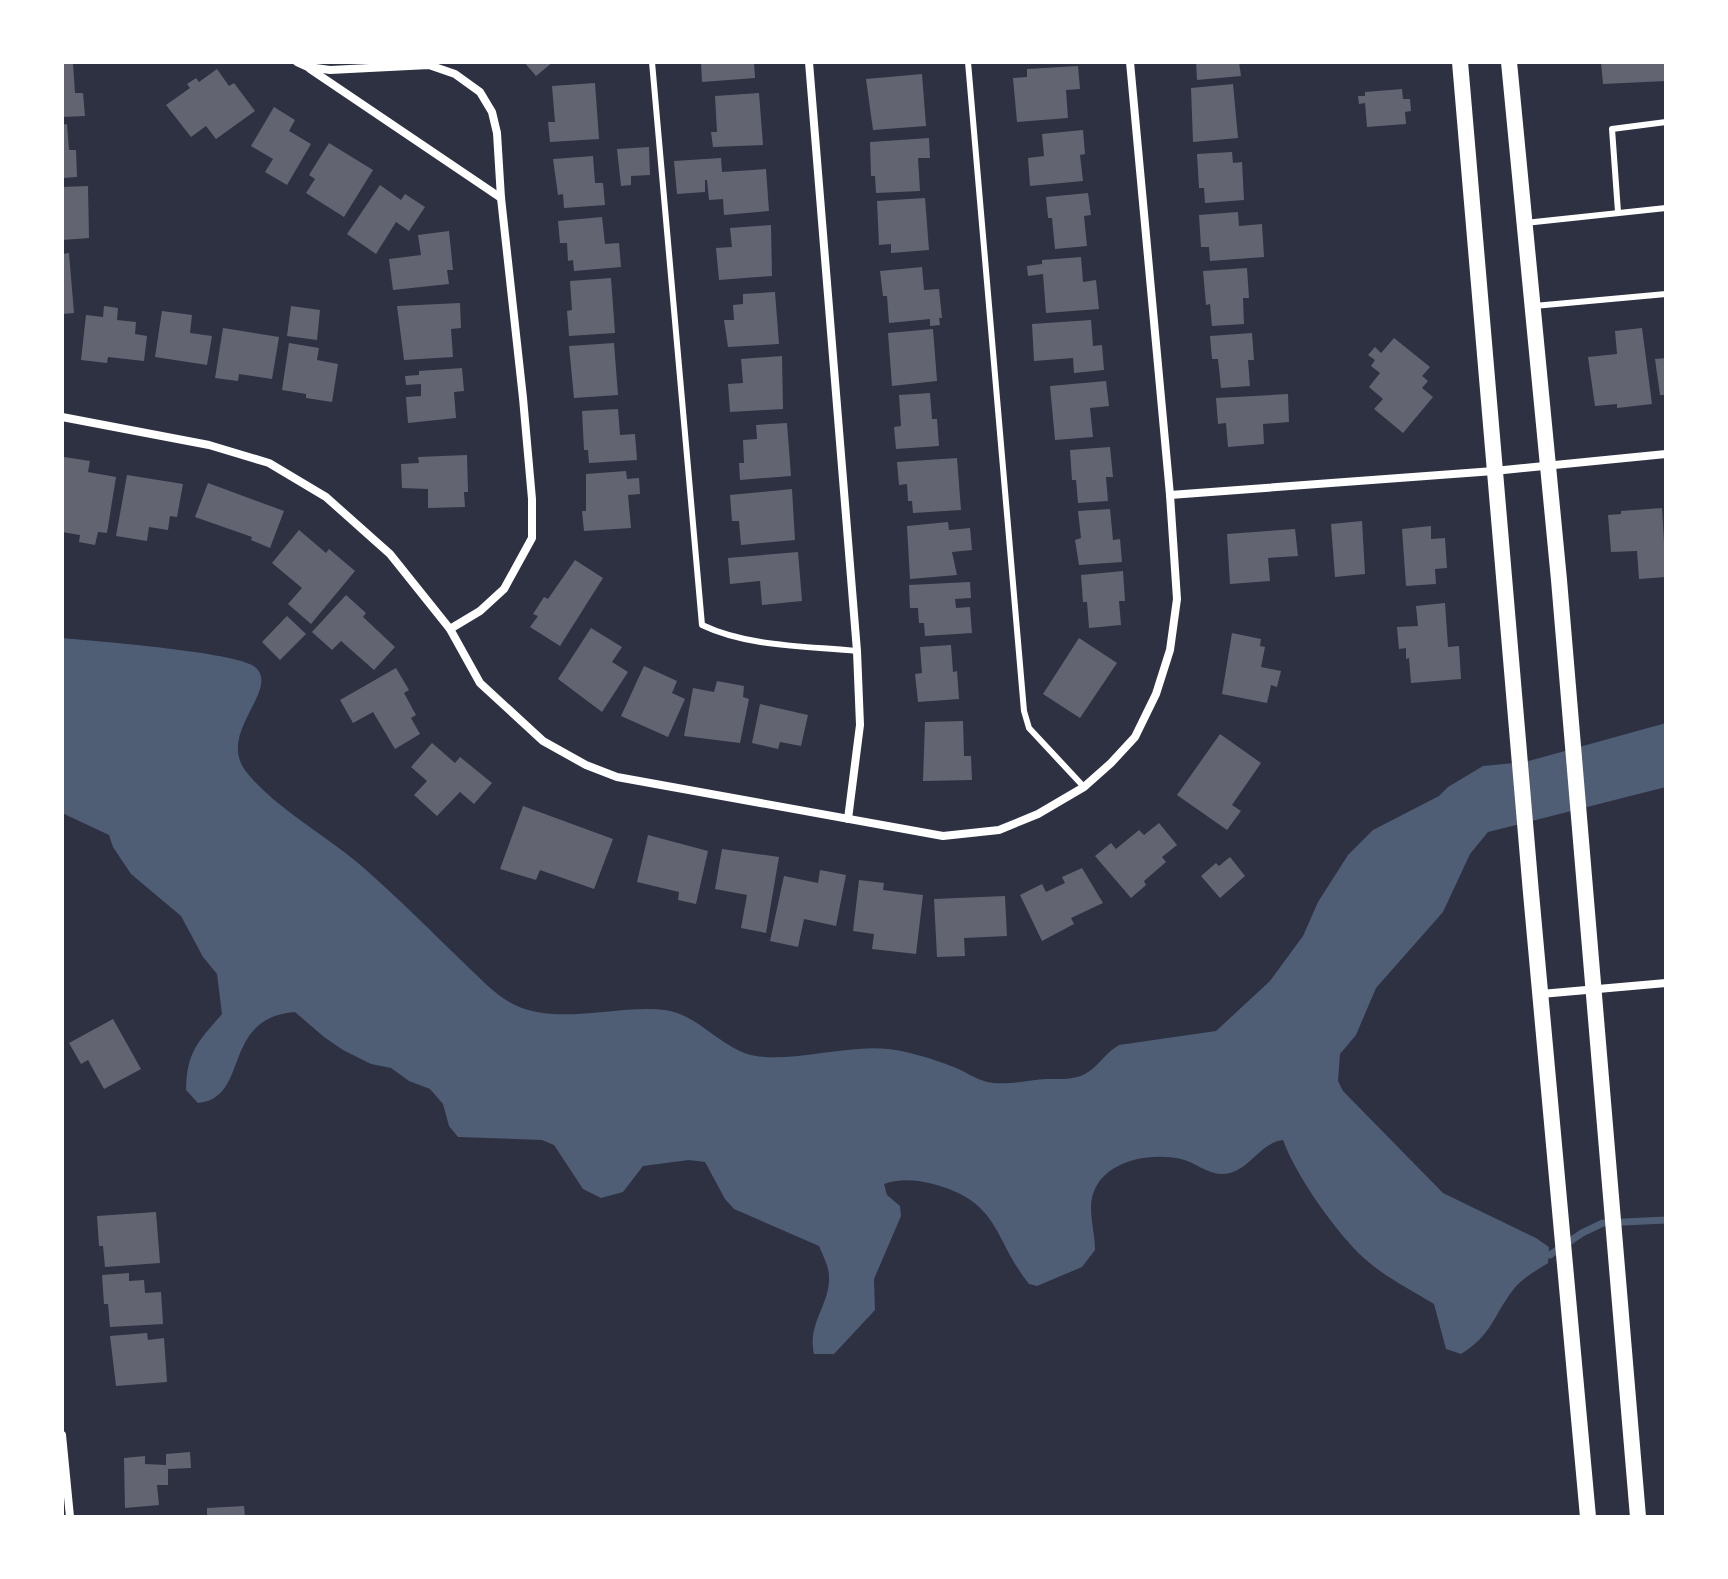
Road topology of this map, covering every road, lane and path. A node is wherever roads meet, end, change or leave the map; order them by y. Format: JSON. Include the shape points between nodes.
{"nodes":[{"id":1,"x":297,"y":62,"type":"edge"},
{"id":2,"x":652,"y":62,"type":"edge"},
{"id":3,"x":809,"y":62,"type":"edge"},
{"id":4,"x":968,"y":62,"type":"edge"},
{"id":5,"x":1130,"y":62,"type":"edge"},
{"id":6,"x":1460,"y":62,"type":"edge"},
{"id":7,"x":1509,"y":62,"type":"edge"},
{"id":8,"x":308,"y":67,"type":"junction"},
{"id":9,"x":1666,"y":122,"type":"edge"},
{"id":10,"x":501,"y":198,"type":"junction"},
{"id":11,"x":1666,"y":208,"type":"edge"},
{"id":12,"x":1618,"y":212,"type":"junction"},
{"id":13,"x":1525,"y":223,"type":"junction"},
{"id":14,"x":1666,"y":294,"type":"edge"},
{"id":15,"x":1533,"y":306,"type":"junction"},
{"id":16,"x":62,"y":417,"type":"edge"},
{"id":17,"x":1666,"y":454,"type":"edge"},
{"id":18,"x":1547,"y":465,"type":"junction"},
{"id":19,"x":1494,"y":471,"type":"junction"},
{"id":20,"x":1170,"y":495,"type":"junction"},
{"id":21,"x":450,"y":629,"type":"junction"},
{"id":22,"x":857,"y":651,"type":"junction"},
{"id":23,"x":1084,"y":787,"type":"junction"},
{"id":24,"x":848,"y":819,"type":"junction"},
{"id":25,"x":1666,"y":983,"type":"edge"},
{"id":26,"x":1594,"y":990,"type":"junction"},
{"id":27,"x":1541,"y":994,"type":"junction"},
{"id":28,"x":62,"y":1435,"type":"edge"},
{"id":29,"x":70,"y":1517,"type":"edge"},
{"id":30,"x":1588,"y":1517,"type":"edge"},
{"id":31,"x":1638,"y":1517,"type":"edge"}],
"edges":[{"from":1,"to":8,"type":"street"},
{"from":2,"to":22,"type":"lane","via":[[702,625],[769,642]]},
{"from":3,"to":22,"type":"street"},
{"from":4,"to":23,"type":"lane","via":[[1024,711],[1029,728]]},
{"from":5,"to":20,"type":"street"},
{"from":6,"to":19,"type":"main road"},
{"from":7,"to":13,"type":"main road"},
{"from":8,"to":10,"type":"street"},
{"from":8,"to":10,"type":"street","via":[[429,65],[455,74],[480,92],[492,112]]},
{"from":9,"to":12,"type":"lane","via":[[1612,129]]},
{"from":10,"to":21,"type":"street","via":[[532,538],[504,589]]},
{"from":11,"to":12,"type":"lane"},
{"from":12,"to":13,"type":"lane"},
{"from":13,"to":15,"type":"main road"},
{"from":14,"to":15,"type":"lane"},
{"from":15,"to":18,"type":"main road"},
{"from":16,"to":21,"type":"street","via":[[209,445],[269,463],[326,497],[390,554]]},
{"from":17,"to":18,"type":"street"},
{"from":18,"to":19,"type":"street"},
{"from":18,"to":26,"type":"main road"},
{"from":19,"to":20,"type":"street"},
{"from":19,"to":27,"type":"main road"},
{"from":20,"to":23,"type":"street","via":[[1177,599],[1170,650],[1135,737]]},
{"from":21,"to":24,"type":"street","via":[[480,683],[543,741],[586,765],[617,777]]},
{"from":22,"to":24,"type":"street","via":[[860,725]]},
{"from":23,"to":24,"type":"street","via":[[999,830],[943,836]]},
{"from":25,"to":26,"type":"street"},
{"from":26,"to":27,"type":"street"},
{"from":26,"to":31,"type":"main road"},
{"from":27,"to":30,"type":"main road"},
{"from":28,"to":29,"type":"street"}]}
